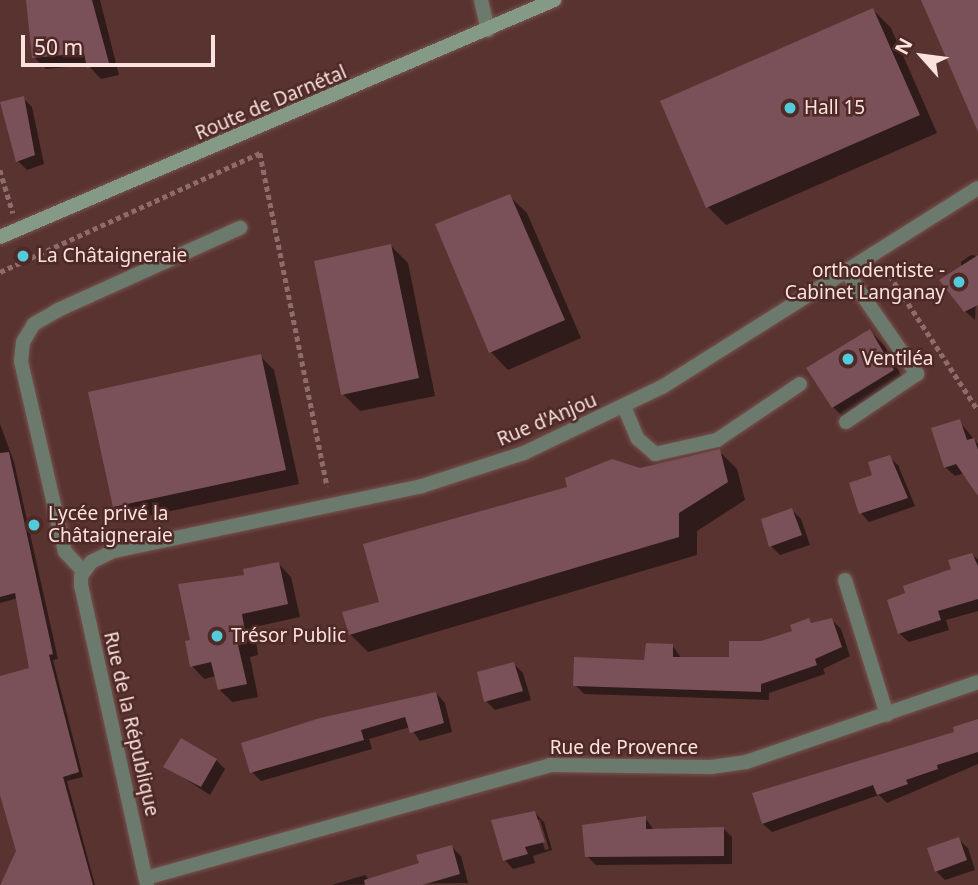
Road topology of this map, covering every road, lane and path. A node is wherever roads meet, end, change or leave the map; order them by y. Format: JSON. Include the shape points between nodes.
{"nodes":[{"id":1,"x":481,"y":0,"type":"edge"},
{"id":2,"x":554,"y":0,"type":"edge"},
{"id":3,"x":488,"y":30,"type":"junction"},
{"id":4,"x":0,"y":170,"type":"edge"},
{"id":5,"x":978,"y":188,"type":"edge"},
{"id":6,"x":240,"y":228,"type":"dead end"},
{"id":7,"x":16,"y":230,"type":"junction"},
{"id":8,"x":0,"y":237,"type":"edge"},
{"id":9,"x":876,"y":253,"type":"junction"},
{"id":10,"x":0,"y":272,"type":"edge"},
{"id":11,"x":847,"y":273,"type":"junction"},
{"id":12,"x":800,"y":384,"type":"dead end"},
{"id":13,"x":625,"y":409,"type":"junction"},
{"id":14,"x":978,"y":410,"type":"edge"},
{"id":15,"x":846,"y":422,"type":"dead end"},
{"id":16,"x":331,"y":506,"type":"junction"},
{"id":17,"x":83,"y":571,"type":"junction"},
{"id":18,"x":845,"y":580,"type":"dead end"},
{"id":19,"x":978,"y":682,"type":"edge"},
{"id":20,"x":887,"y":715,"type":"junction"},
{"id":21,"x":147,"y":881,"type":"edge"}],
"edges":[{"from":1,"to":3,"type":"street"},
{"from":2,"to":3,"type":"main road","name":"Route de Darnétal"},
{"from":3,"to":7,"type":"main road","name":"Route de Darnétal"},
{"from":4,"to":7,"type":"path"},
{"from":5,"to":9,"type":"street","name":"Rue d'Anjou"},
{"from":6,"to":17,"type":"street","via":[[58,310],[34,324],[23,342],[21,361],[65,552]]},
{"from":7,"to":8,"type":"main road","name":"Route de Darnétal"},
{"from":9,"to":11,"type":"street","name":"Rue d'Anjou"},
{"from":9,"to":14,"type":"path","via":[[954,380]]},
{"from":10,"to":16,"type":"path","via":[[260,153]]},
{"from":11,"to":13,"type":"street","name":"Rue d'Anjou"},
{"from":11,"to":15,"type":"street","via":[[917,374]]},
{"from":12,"to":13,"type":"street","via":[[717,440],[655,454],[638,439]]},
{"from":13,"to":16,"type":"street","name":"Rue d'Anjou","via":[[524,453],[422,486]]},
{"from":16,"to":17,"type":"street","name":"Rue d'Anjou","via":[[114,551],[98,557]]},
{"from":17,"to":21,"type":"street","name":"Rue de la République","via":[[81,586]]},
{"from":18,"to":20,"type":"street"},
{"from":19,"to":20,"type":"street","name":"Rue de Provence"},
{"from":20,"to":21,"type":"street","name":"Rue de Provence","via":[[738,763],[550,765]]}]}
